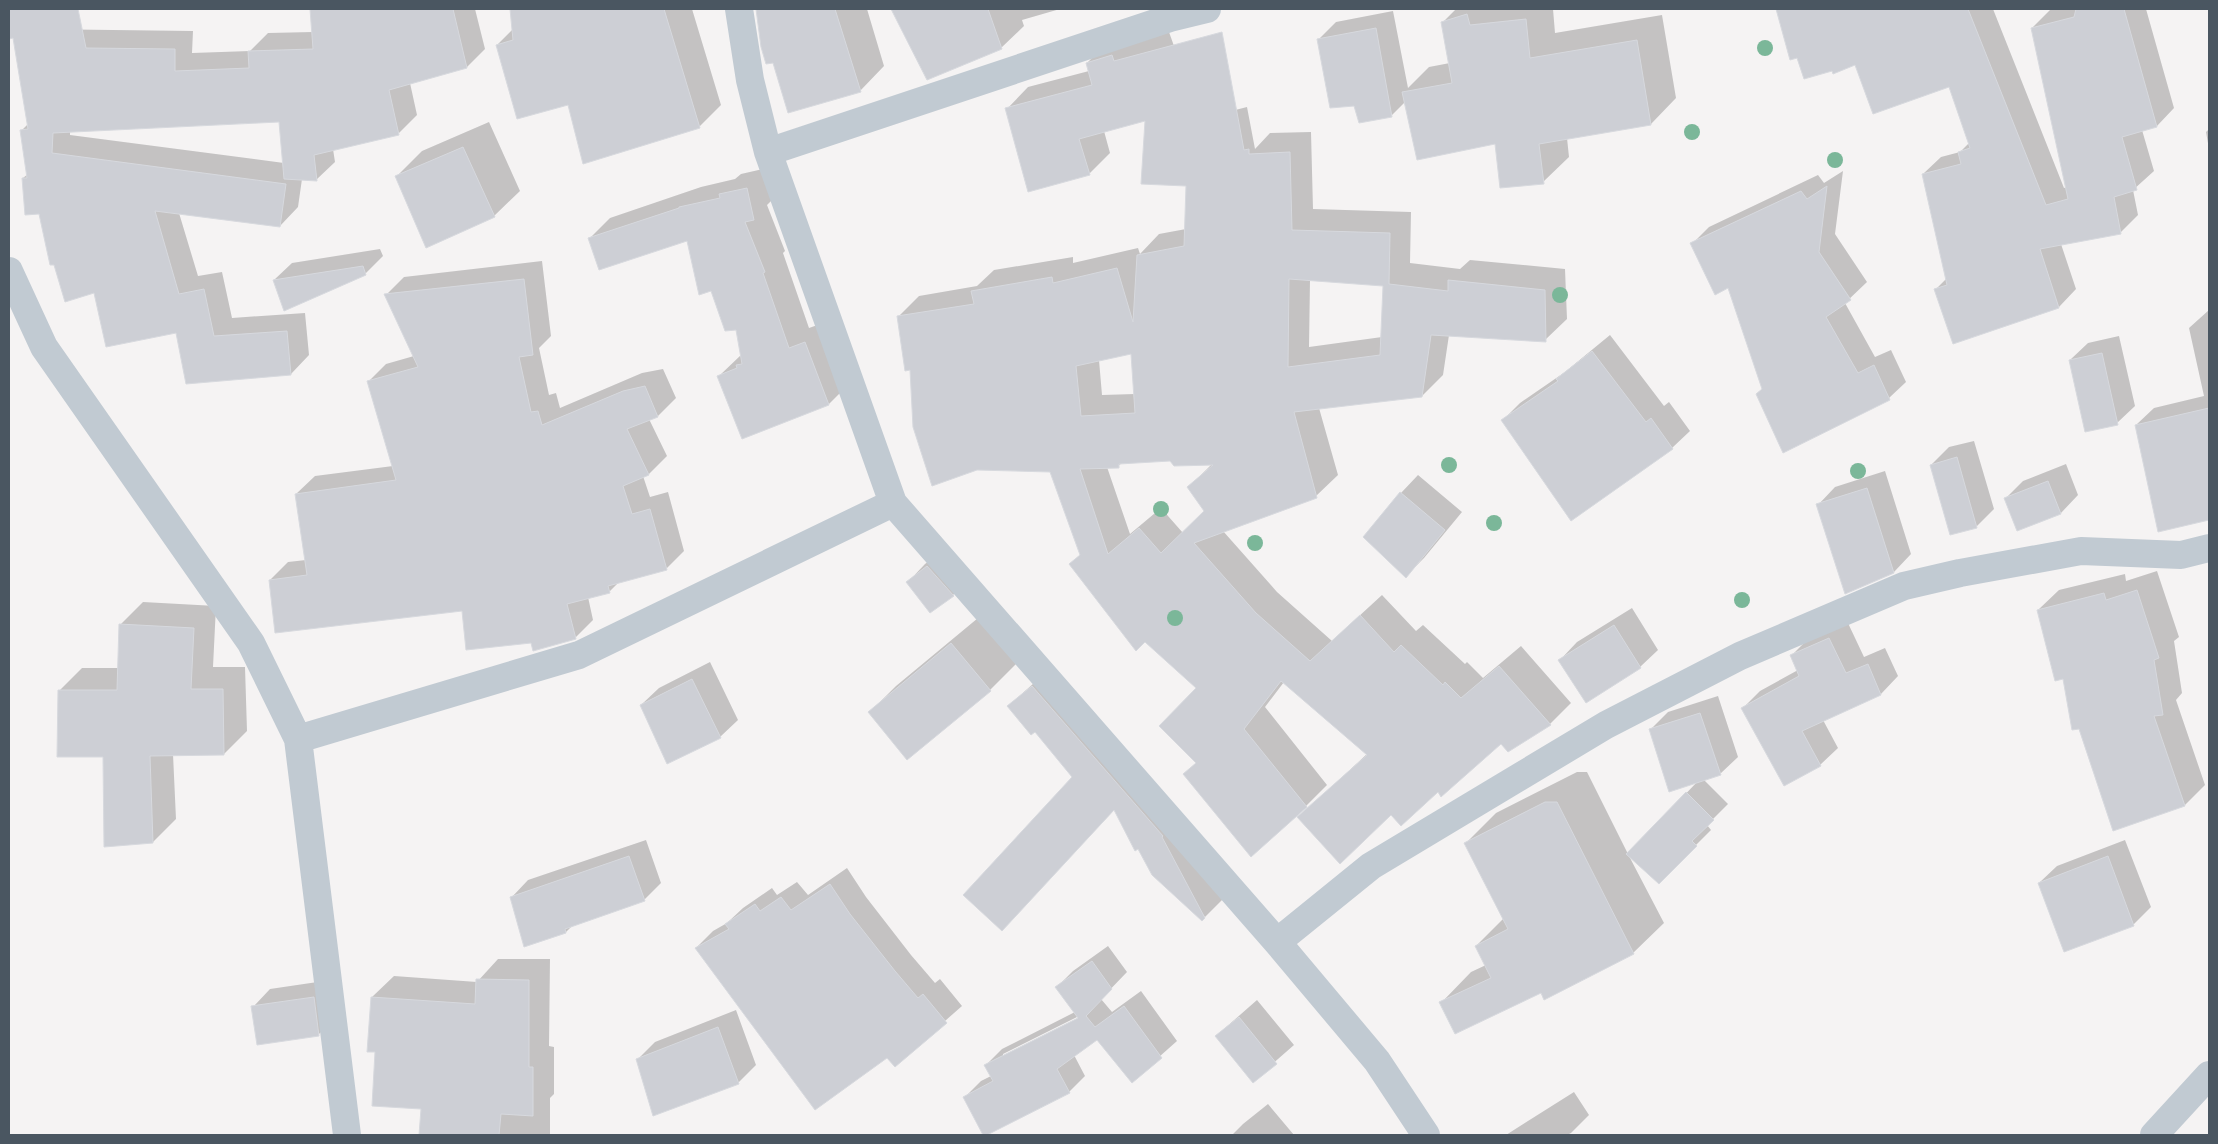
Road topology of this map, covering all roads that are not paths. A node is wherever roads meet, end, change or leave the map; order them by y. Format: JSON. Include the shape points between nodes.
{"nodes":[{"id":1,"x":739,"y":9,"type":"edge"},
{"id":2,"x":1207,"y":9,"type":"edge"},
{"id":3,"x":768,"y":152,"type":"junction"},
{"id":4,"x":9,"y":271,"type":"edge"},
{"id":5,"x":893,"y":503,"type":"junction"},
{"id":6,"x":2209,"y":548,"type":"edge"},
{"id":7,"x":298,"y":739,"type":"junction"},
{"id":8,"x":1277,"y":942,"type":"junction"},
{"id":9,"x":2209,"y":1075,"type":"edge"},
{"id":10,"x":348,"y":1135,"type":"edge"},
{"id":11,"x":1426,"y":1135,"type":"edge"},
{"id":12,"x":2154,"y":1135,"type":"edge"}],
"edges":[{"from":1,"to":3,"type":"street","via":[[750,80]]},
{"from":2,"to":3,"type":"street","via":[[1170,18]]},
{"from":3,"to":5,"type":"street"},
{"from":4,"to":7,"type":"street","via":[[44,347],[251,643]]},
{"from":5,"to":7,"type":"street","via":[[579,656]]},
{"from":5,"to":8,"type":"street"},
{"from":6,"to":8,"type":"street","via":[[2181,555],[2081,551],[1904,586],[1740,656],[1606,725],[1371,866]]},
{"from":7,"to":10,"type":"street"},
{"from":8,"to":11,"type":"street","via":[[1377,1061]]},
{"from":9,"to":12,"type":"street"}]}
